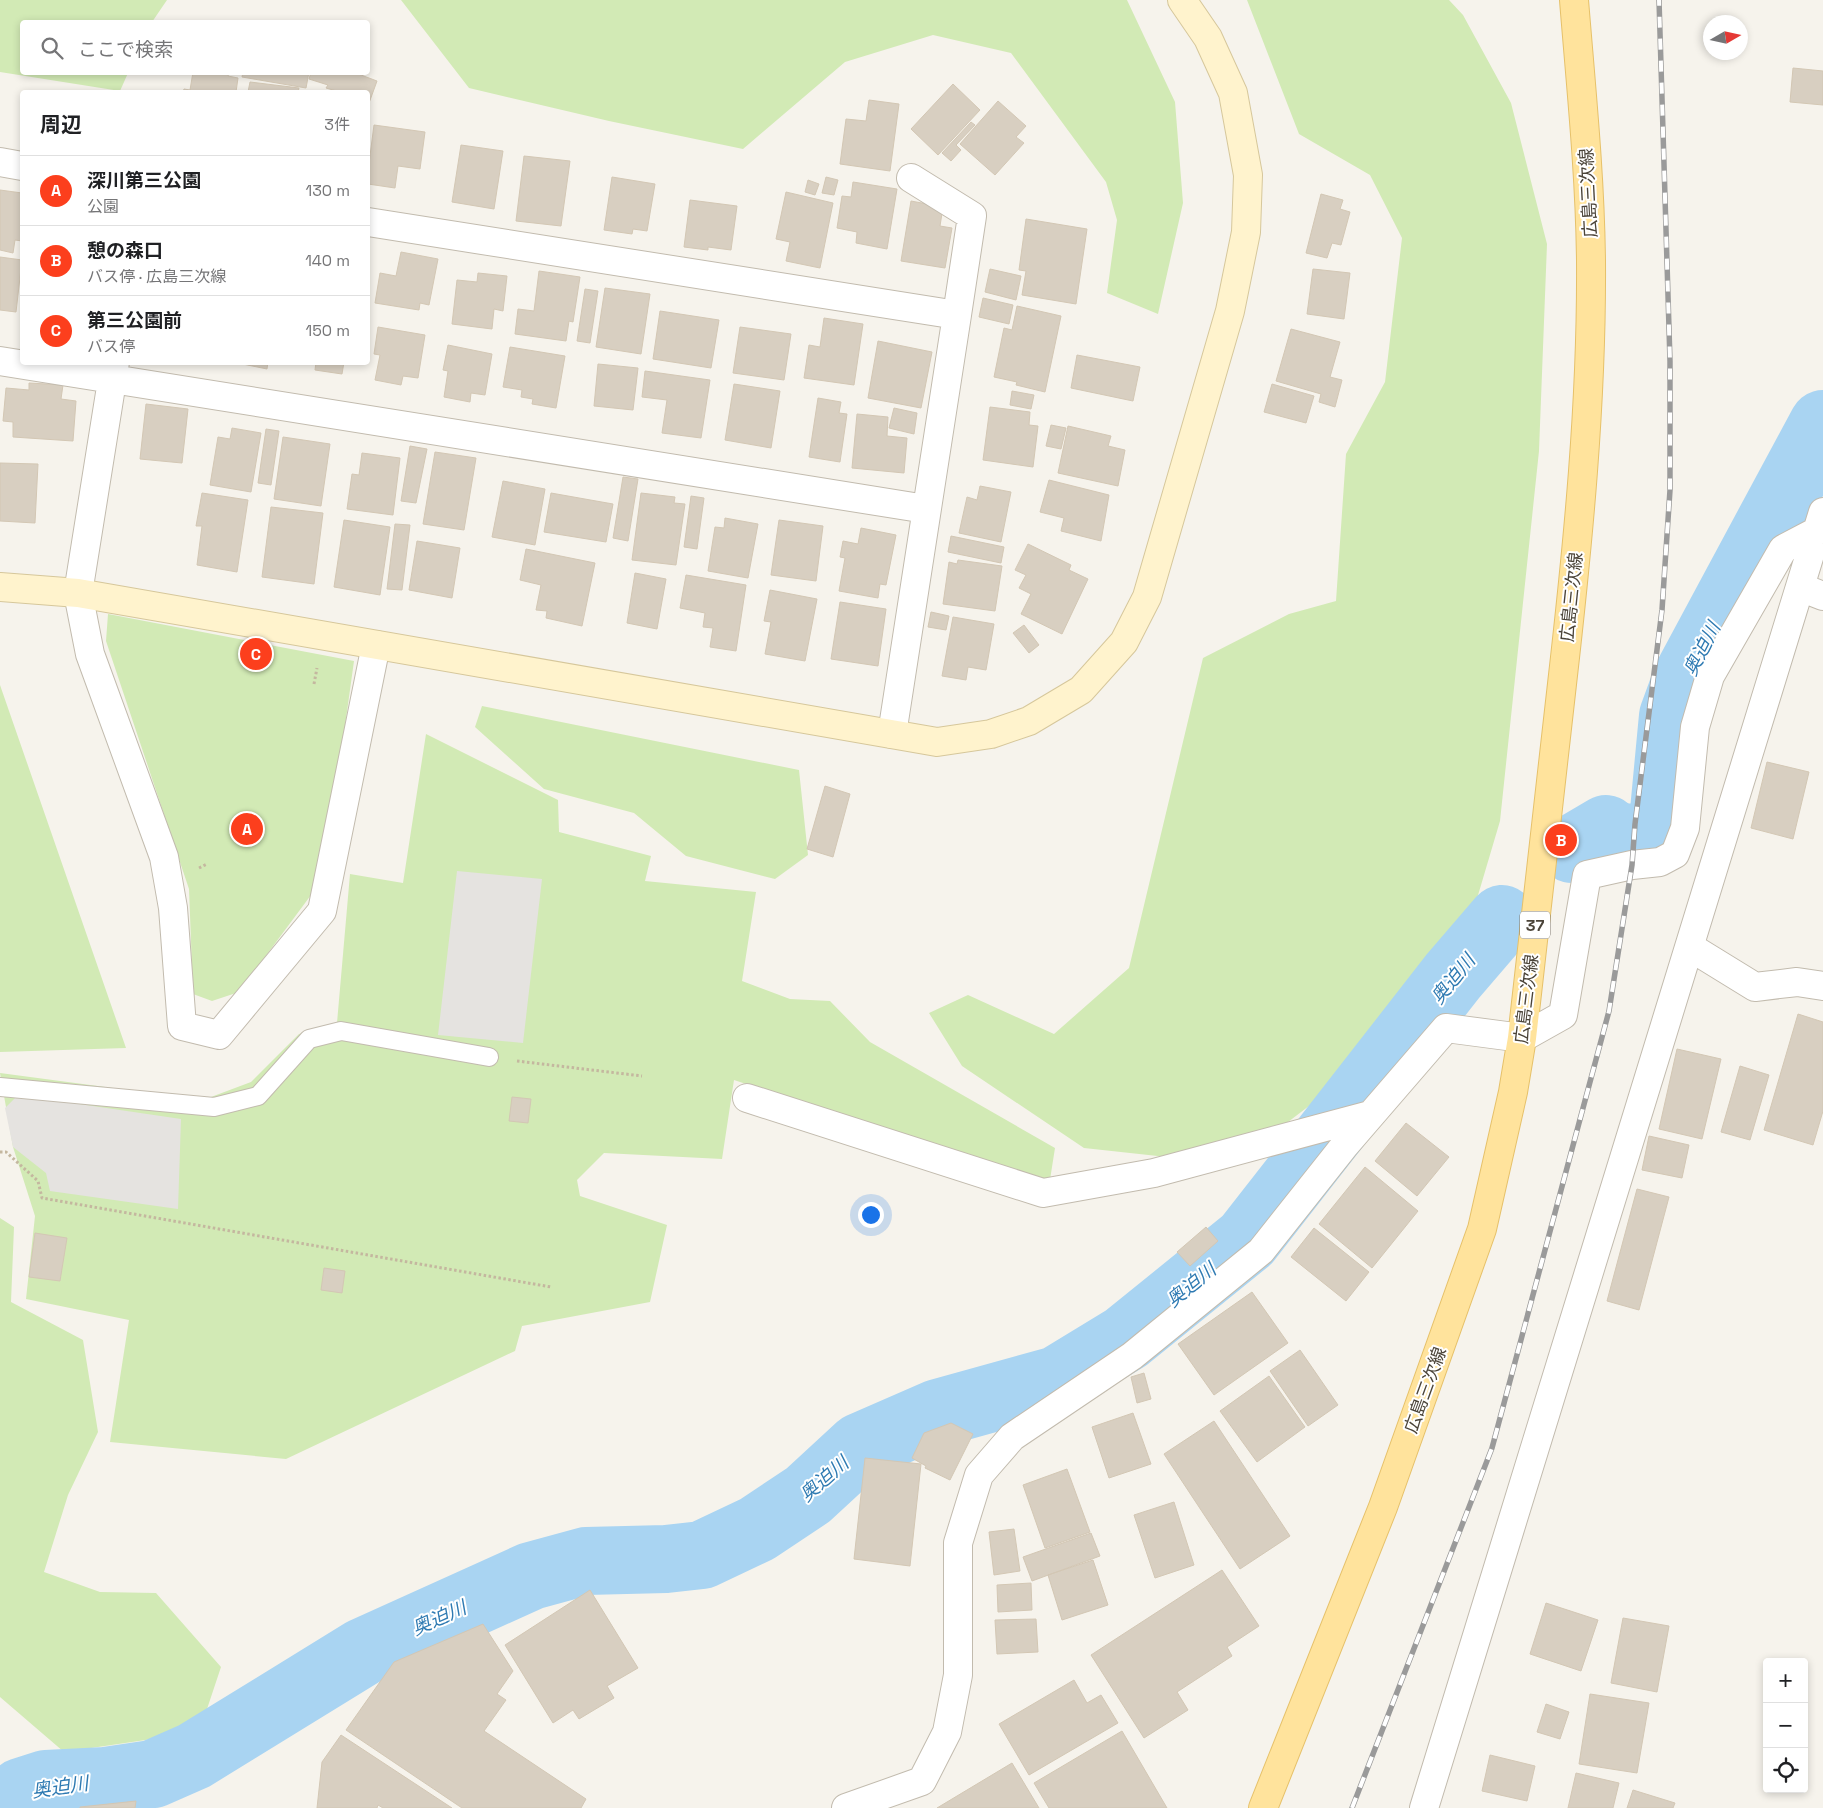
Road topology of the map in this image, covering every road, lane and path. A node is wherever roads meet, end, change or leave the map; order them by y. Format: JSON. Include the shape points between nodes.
{"nodes":[{"id":1,"x":1182,"y":0,"type":"edge"},
{"id":2,"x":1574,"y":0,"type":"edge"},
{"id":3,"x":0,"y":162,"type":"edge"},
{"id":4,"x":20,"y":166,"type":"edge"},
{"id":5,"x":911,"y":178,"type":"dead end"},
{"id":6,"x":370,"y":222,"type":"edge"},
{"id":7,"x":957,"y":315,"type":"junction"},
{"id":8,"x":0,"y":361,"type":"edge"},
{"id":9,"x":20,"y":363,"type":"edge"},
{"id":10,"x":45,"y":365,"type":"edge"},
{"id":11,"x":113,"y":371,"type":"edge"},
{"id":12,"x":926,"y":509,"type":"junction"},
{"id":13,"x":1820,"y":521,"type":"edge"},
{"id":14,"x":0,"y":587,"type":"edge"},
{"id":15,"x":1812,"y":591,"type":"edge"},
{"id":16,"x":78,"y":592,"type":"junction"},
{"id":17,"x":376,"y":645,"type":"junction"},
{"id":18,"x":892,"y":734,"type":"junction"},
{"id":19,"x":1690,"y":947,"type":"junction"},
{"id":20,"x":1823,"y":986,"type":"edge"},
{"id":21,"x":1522,"y":1038,"type":"junction"},
{"id":22,"x":489,"y":1057,"type":"joint"},
{"id":23,"x":642,"y":1076,"type":"dead end"},
{"id":24,"x":0,"y":1087,"type":"edge"},
{"id":25,"x":747,"y":1098,"type":"dead end"},
{"id":26,"x":1370,"y":1115,"type":"junction"},
{"id":27,"x":0,"y":1152,"type":"edge"},
{"id":28,"x":550,"y":1287,"type":"dead end"},
{"id":29,"x":846,"y":1808,"type":"edge"},
{"id":30,"x":1263,"y":1808,"type":"edge"},
{"id":31,"x":1424,"y":1808,"type":"edge"}],
"edges":[{"from":1,"to":18,"type":"street","via":[[1208,38],[1233,94],[1248,175],[1246,232],[1230,311],[1147,597],[1124,642],[1081,690],[1029,721],[991,734],[937,742]]},
{"from":2,"to":21,"type":"main road","name":"広島三次線","number":"37","via":[[1586,134],[1591,261],[1589,385],[1569,615]]},
{"from":3,"to":4,"type":"street"},
{"from":5,"to":7,"type":"street","via":[[972,216]]},
{"from":6,"to":7,"type":"street"},
{"from":7,"to":12,"type":"street"},
{"from":8,"to":9,"type":"street"},
{"from":10,"to":11,"type":"street"},
{"from":11,"to":12,"type":"street"},
{"from":11,"to":16,"type":"street"},
{"from":12,"to":18,"type":"street"},
{"from":13,"to":15,"type":"street"},
{"from":13,"to":21,"type":"street","via":[[1783,549],[1710,676],[1695,727],[1685,828],[1675,854],[1660,862],[1587,876],[1563,1015]]},
{"from":14,"to":16,"type":"street"},
{"from":15,"to":19,"type":"street"},
{"from":16,"to":17,"type":"street"},
{"from":16,"to":17,"type":"street","via":[[90,654],[164,857],[173,908],[182,1026],[219,1035],[322,911]]},
{"from":17,"to":18,"type":"street"},
{"from":19,"to":20,"type":"street","via":[[1755,987],[1797,982]]},
{"from":19,"to":31,"type":"street"},
{"from":21,"to":26,"type":"street","via":[[1446,1028]]},
{"from":21,"to":30,"type":"main road","name":"広島三次線","number":"37","via":[[1514,1092],[1482,1229],[1383,1507]]},
{"from":22,"to":23,"type":"path"},
{"from":22,"to":24,"type":"lane","via":[[341,1031],[309,1039],[258,1096],[214,1107]]},
{"from":25,"to":26,"type":"street","via":[[1043,1193],[1154,1173]]},
{"from":26,"to":29,"type":"street","via":[[1260,1251],[1132,1356],[1012,1437],[979,1475],[958,1543],[958,1675],[947,1732],[922,1781]]},
{"from":27,"to":28,"type":"path","via":[[6,1152],[38,1180],[42,1198]]}]}
